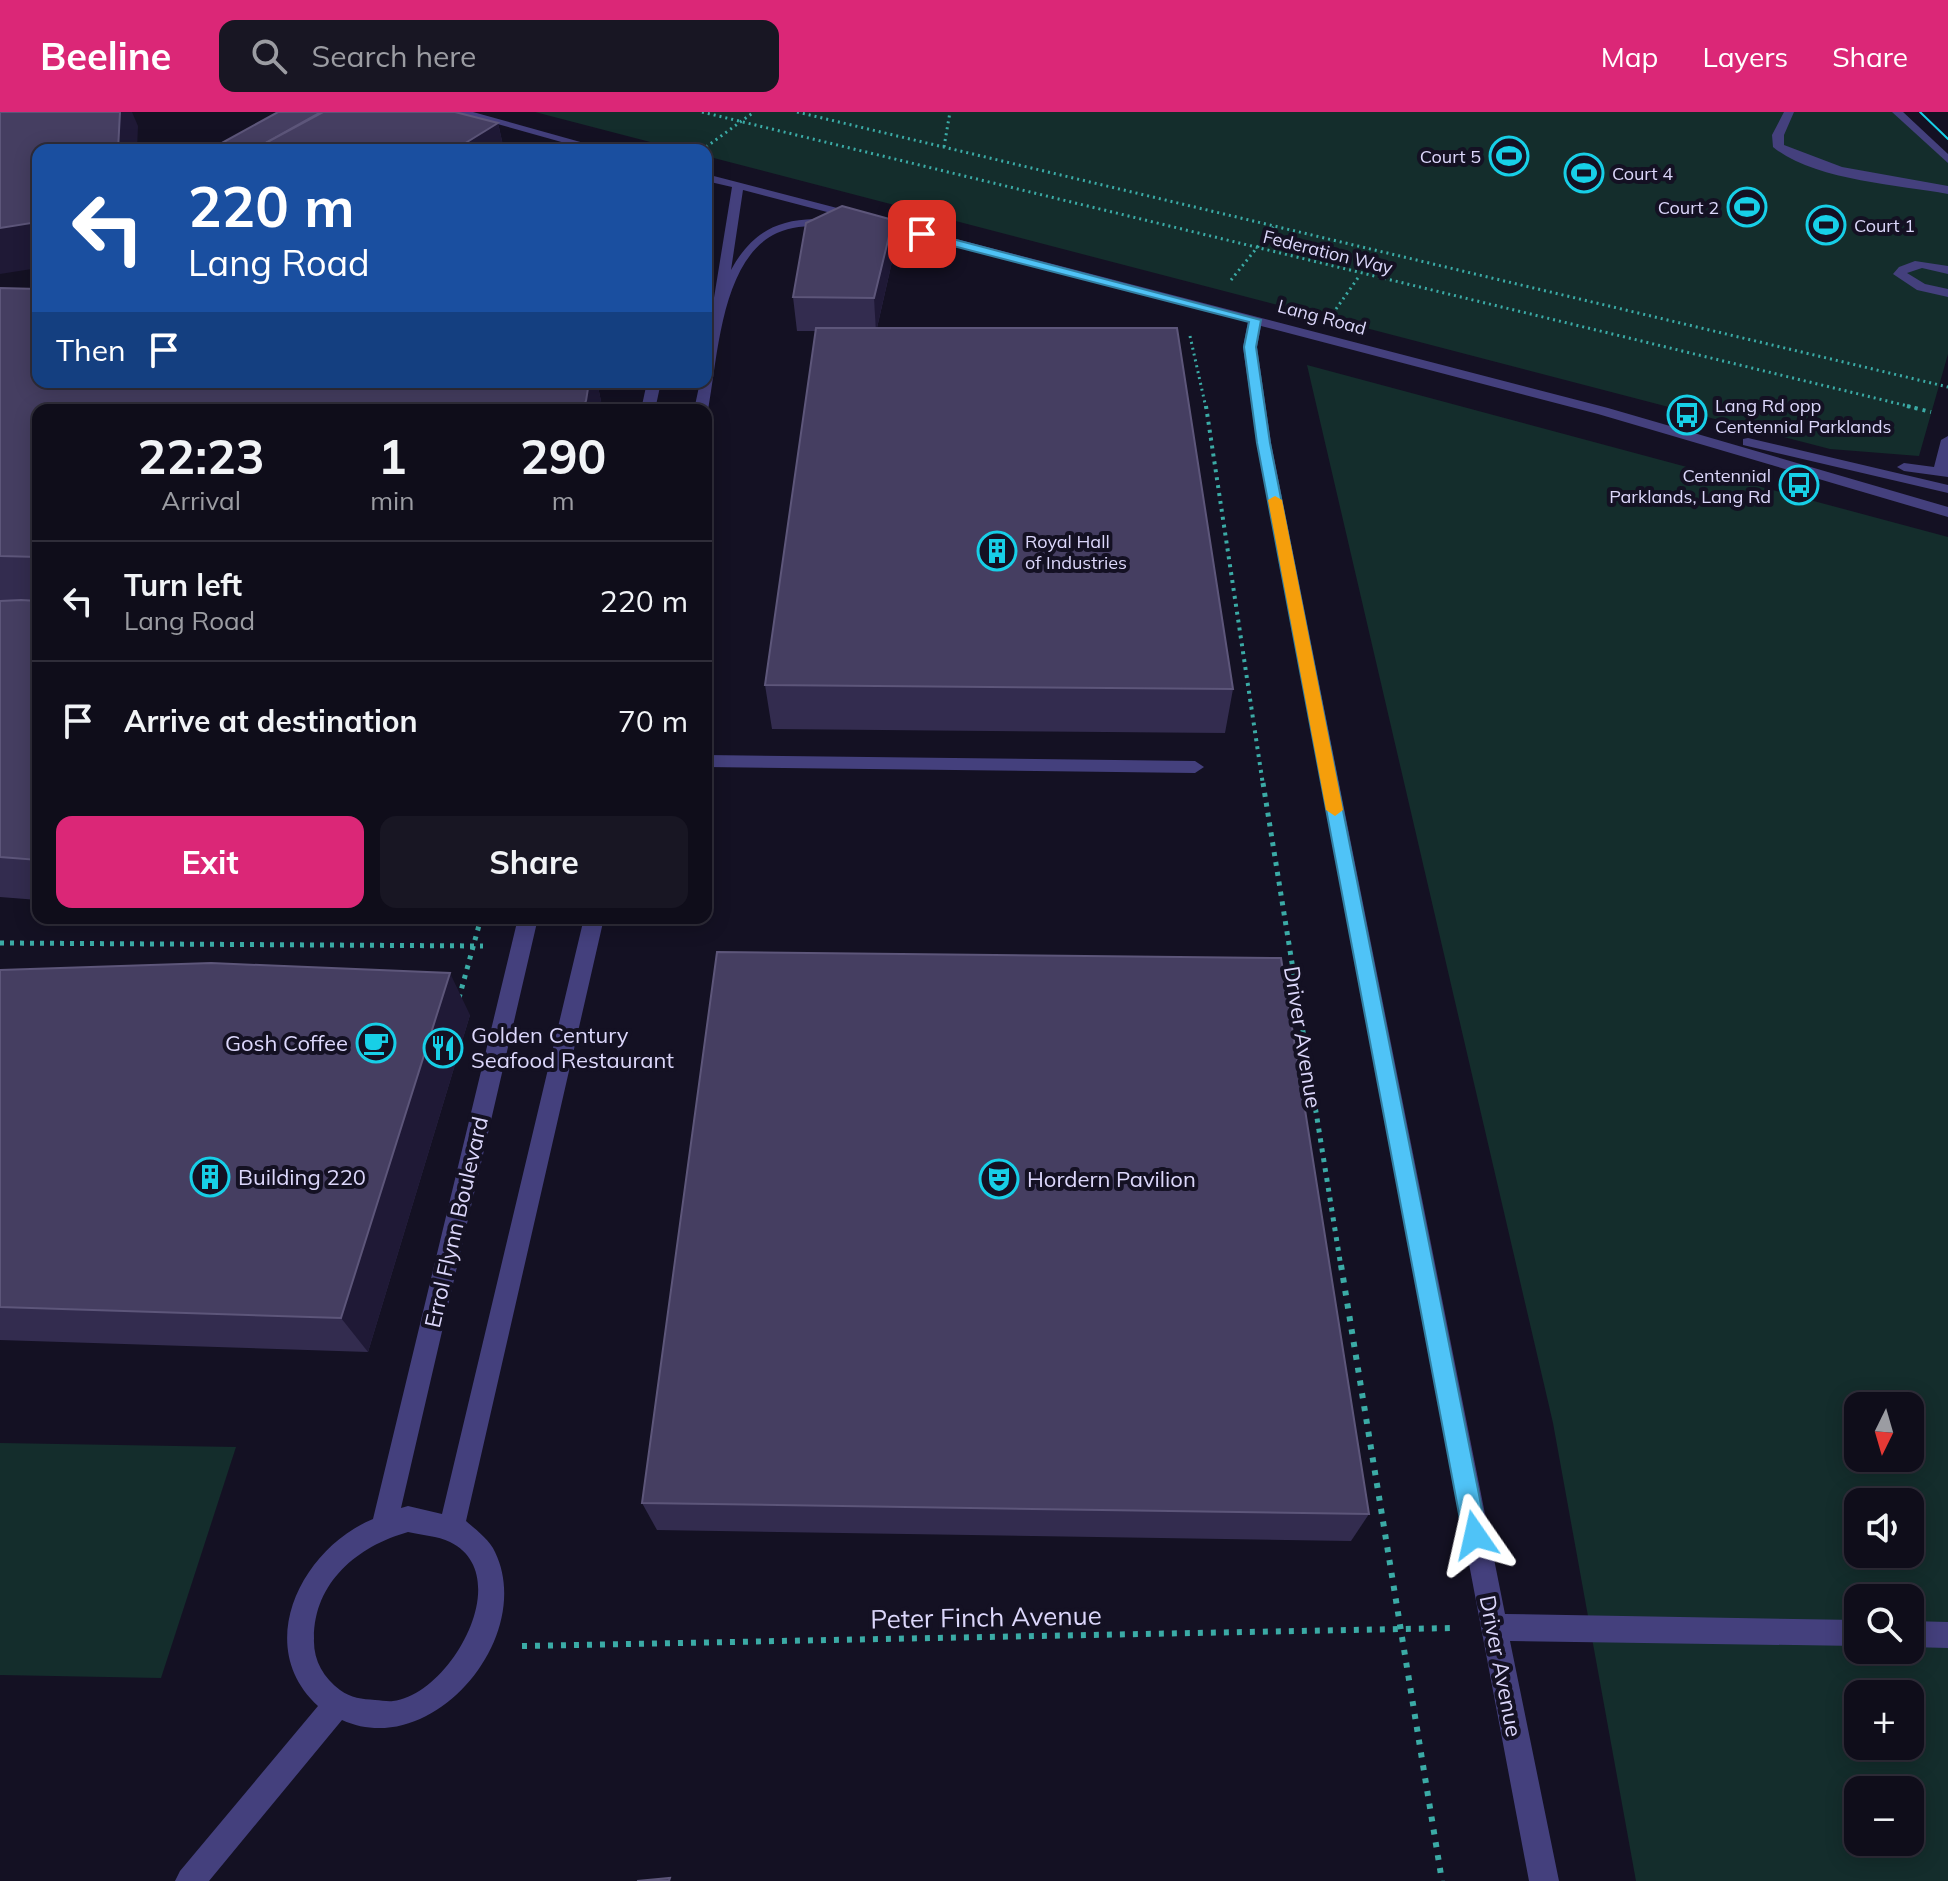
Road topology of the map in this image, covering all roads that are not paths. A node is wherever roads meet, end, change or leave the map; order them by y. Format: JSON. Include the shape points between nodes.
{"nodes":[{"id":1,"x":460,"y":112,"type":"edge"},
{"id":2,"x":1789,"y":112,"type":"edge"},
{"id":3,"x":1897,"y":112,"type":"edge"},
{"id":4,"x":580,"y":144,"type":"edge"},
{"id":5,"x":1948,"y":160,"type":"edge"},
{"id":6,"x":712,"y":179,"type":"edge"},
{"id":7,"x":1948,"y":183,"type":"edge"},
{"id":8,"x":738,"y":186,"type":"junction"},
{"id":9,"x":1934,"y":187,"type":"junction"},
{"id":10,"x":1948,"y":190,"type":"edge"},
{"id":11,"x":892,"y":226,"type":"junction"},
{"id":12,"x":1948,"y":270,"type":"edge"},
{"id":13,"x":1948,"y":293,"type":"edge"},
{"id":14,"x":722,"y":299,"type":"junction"},
{"id":15,"x":1255,"y":320,"type":"junction"},
{"id":16,"x":712,"y":352,"type":"edge"},
{"id":17,"x":1603,"y":411,"type":"junction"},
{"id":18,"x":1948,"y":440,"type":"edge"},
{"id":19,"x":1817,"y":457,"type":"junction"},
{"id":20,"x":1944,"y":472,"type":"edge"},
{"id":21,"x":1948,"y":489,"type":"edge"},
{"id":22,"x":1948,"y":512,"type":"edge"},
{"id":23,"x":712,"y":761,"type":"edge"},
{"id":24,"x":1195,"y":767,"type":"dead end"},
{"id":25,"x":526,"y":924,"type":"edge"},
{"id":26,"x":593,"y":924,"type":"edge"},
{"id":27,"x":384,"y":1525,"type":"junction"},
{"id":28,"x":452,"y":1525,"type":"junction"},
{"id":29,"x":1493,"y":1627,"type":"junction"},
{"id":30,"x":1844,"y":1633,"type":"edge"},
{"id":31,"x":1924,"y":1634,"type":"edge"},
{"id":32,"x":1948,"y":1635,"type":"edge"},
{"id":33,"x":336,"y":1706,"type":"junction"},
{"id":34,"x":190,"y":1881,"type":"edge"},
{"id":35,"x":1544,"y":1881,"type":"edge"}],
"edges":[{"from":1,"to":4,"type":"street"},
{"from":2,"to":9,"type":"street","via":[[1778,135],[1779,147],[1794,155]]},
{"from":3,"to":5,"type":"street"},
{"from":6,"to":8,"type":"street","name":"Lang Road"},
{"from":7,"to":9,"type":"street"},
{"from":8,"to":11,"type":"street","name":"Lang Road"},
{"from":8,"to":14,"type":"street"},
{"from":9,"to":10,"type":"street"},
{"from":11,"to":14,"type":"street","via":[[812,222],[769,231],[748,249]]},
{"from":11,"to":15,"type":"street","name":"Lang Road"},
{"from":12,"to":13,"type":"street","via":[[1922,264],[1907,266],[1899,274],[1921,287]]},
{"from":14,"to":16,"type":"street"},
{"from":15,"to":17,"type":"street","name":"Lang Road"},
{"from":15,"to":29,"type":"street","name":"Driver Avenue","via":[[1250,347],[1264,443]]},
{"from":17,"to":19,"type":"street","name":"Lang Road"},
{"from":17,"to":22,"type":"street","name":"Lang Road"},
{"from":18,"to":20,"type":"street"},
{"from":19,"to":20,"type":"street"},
{"from":19,"to":21,"type":"street","name":"Lang Road"},
{"from":23,"to":24,"type":"street"},
{"from":25,"to":27,"type":"street","name":"Errol Flynn Boulevard"},
{"from":26,"to":28,"type":"street"},
{"from":27,"to":28,"type":"street","via":[[408,1519]]},
{"from":27,"to":33,"type":"street","via":[[354,1540],[328,1564],[309,1594],[300,1627],[301,1659],[313,1687]]},
{"from":28,"to":33,"type":"street","via":[[472,1540],[486,1561],[493,1587],[491,1616],[480,1646],[459,1675],[431,1699],[398,1713],[364,1716]]},
{"from":29,"to":30,"type":"street"},
{"from":29,"to":35,"type":"street","name":"Driver Avenue"},
{"from":31,"to":32,"type":"street"},
{"from":33,"to":34,"type":"street"}]}
